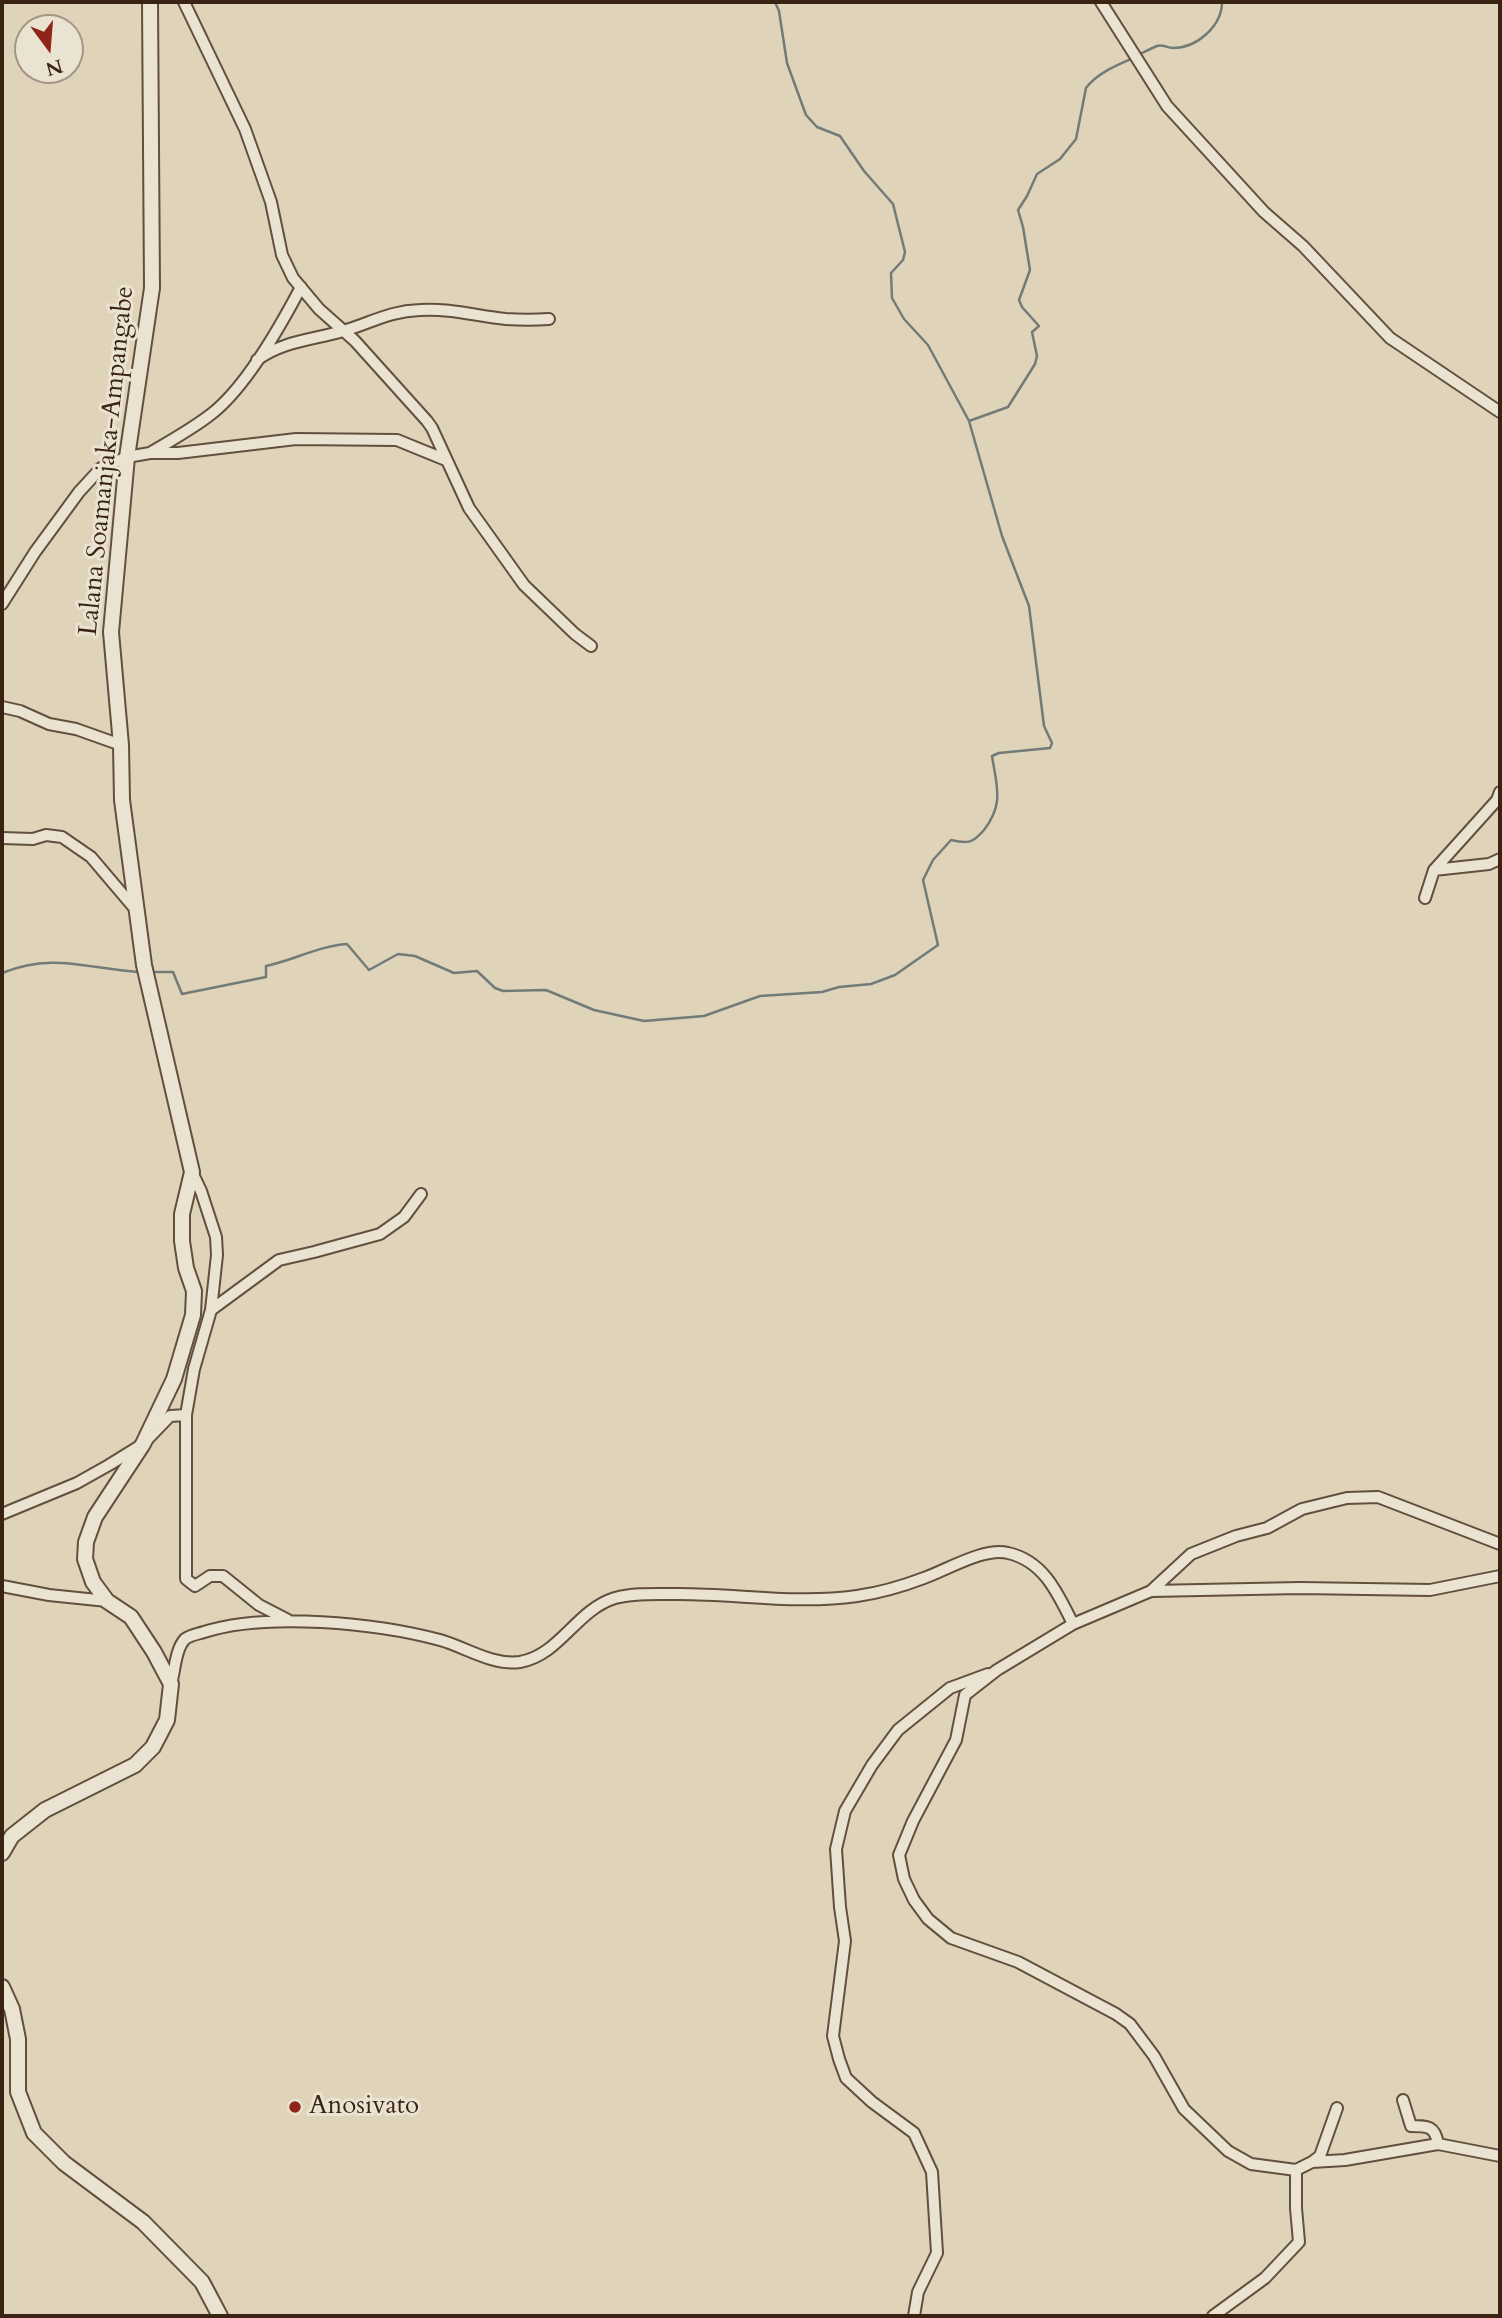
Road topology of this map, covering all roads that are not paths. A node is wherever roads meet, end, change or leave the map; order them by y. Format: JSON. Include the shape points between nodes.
{"nodes":[{"id":1,"x":150,"y":2,"type":"edge"},
{"id":2,"x":184,"y":2,"type":"edge"},
{"id":3,"x":1101,"y":2,"type":"edge"},
{"id":4,"x":301,"y":286,"type":"junction"},
{"id":5,"x":549,"y":319,"type":"dead end"},
{"id":6,"x":344,"y":331,"type":"junction"},
{"id":7,"x":257,"y":360,"type":"junction"},
{"id":8,"x":1500,"y":412,"type":"edge"},
{"id":9,"x":150,"y":453,"type":"junction"},
{"id":10,"x":127,"y":457,"type":"junction"},
{"id":11,"x":446,"y":460,"type":"junction"},
{"id":12,"x":2,"y":604,"type":"edge"},
{"id":13,"x":591,"y":646,"type":"dead end"},
{"id":14,"x":2,"y":707,"type":"edge"},
{"id":15,"x":121,"y":745,"type":"junction"},
{"id":16,"x":1500,"y":792,"type":"edge"},
{"id":17,"x":2,"y":838,"type":"edge"},
{"id":18,"x":1500,"y":859,"type":"edge"},
{"id":19,"x":1434,"y":870,"type":"junction"},
{"id":20,"x":1425,"y":898,"type":"dead end"},
{"id":21,"x":136,"y":910,"type":"junction"},
{"id":22,"x":192,"y":1172,"type":"junction"},
{"id":23,"x":421,"y":1194,"type":"dead end"},
{"id":24,"x":211,"y":1310,"type":"junction"},
{"id":25,"x":186,"y":1415,"type":"junction"},
{"id":26,"x":143,"y":1444,"type":"junction"},
{"id":27,"x":2,"y":1514,"type":"edge"},
{"id":28,"x":1500,"y":1544,"type":"edge"},
{"id":29,"x":1500,"y":1576,"type":"edge"},
{"id":30,"x":2,"y":1586,"type":"edge"},
{"id":31,"x":1151,"y":1591,"type":"junction"},
{"id":32,"x":107,"y":1601,"type":"junction"},
{"id":33,"x":290,"y":1621,"type":"junction"},
{"id":34,"x":1073,"y":1624,"type":"junction"},
{"id":35,"x":997,"y":1671,"type":"junction"},
{"id":36,"x":171,"y":1684,"type":"junction"},
{"id":37,"x":2,"y":1853,"type":"edge"},
{"id":38,"x":2,"y":1987,"type":"edge"},
{"id":39,"x":1403,"y":2100,"type":"dead end"},
{"id":40,"x":1338,"y":2108,"type":"dead end"},
{"id":41,"x":1438,"y":2144,"type":"junction"},
{"id":42,"x":1500,"y":2156,"type":"edge"},
{"id":43,"x":1312,"y":2162,"type":"junction"},
{"id":44,"x":1296,"y":2170,"type":"junction"},
{"id":45,"x":220,"y":2316,"type":"edge"},
{"id":46,"x":914,"y":2316,"type":"edge"},
{"id":47,"x":1213,"y":2316,"type":"edge"}],
"edges":[{"from":1,"to":10,"type":"street","name":"Lalana Soamanjaka-Ampangabe","via":[[152,288]]},
{"from":2,"to":4,"type":"street","via":[[245,129],[271,202],[282,255]]},
{"from":3,"to":8,"type":"street","via":[[1167,106],[1264,212],[1303,246],[1390,338]]},
{"from":4,"to":6,"type":"street","via":[[318,309]]},
{"from":4,"to":7,"type":"street"},
{"from":5,"to":6,"type":"street","via":[[422,310],[388,314]]},
{"from":6,"to":7,"type":"street","via":[[289,343]]},
{"from":6,"to":11,"type":"street","via":[[432,428]]},
{"from":7,"to":9,"type":"street","via":[[212,414]]},
{"from":9,"to":10,"type":"street"},
{"from":9,"to":11,"type":"street","via":[[296,439],[397,440]]},
{"from":10,"to":12,"type":"street","via":[[101,468],[79,492]]},
{"from":10,"to":15,"type":"street","name":"Lalana Soamanjaka-Ampangabe","via":[[111,632]]},
{"from":11,"to":13,"type":"street","via":[[469,508],[524,585]]},
{"from":14,"to":15,"type":"street"},
{"from":15,"to":21,"type":"street","name":"Lalana Soamanjaka-Ampangabe","via":[[122,800]]},
{"from":16,"to":19,"type":"street"},
{"from":17,"to":21,"type":"street","via":[[62,837],[91,857]]},
{"from":18,"to":19,"type":"street"},
{"from":19,"to":20,"type":"street"},
{"from":21,"to":22,"type":"street","name":"Lalana Soamanjaka-Ampangabe","via":[[145,969]]},
{"from":22,"to":24,"type":"street","via":[[216,1237]]},
{"from":22,"to":26,"type":"street","via":[[182,1214],[182,1241],[194,1291],[193,1315],[174,1379]]},
{"from":23,"to":24,"type":"street","via":[[404,1217],[380,1234],[279,1259]]},
{"from":24,"to":25,"type":"street"},
{"from":25,"to":26,"type":"street","via":[[170,1416]]},
{"from":25,"to":33,"type":"street","via":[[186,1579],[195,1586],[211,1576],[223,1576],[258,1605]]},
{"from":26,"to":27,"type":"street","via":[[77,1483]]},
{"from":26,"to":32,"type":"street","via":[[95,1517],[86,1542],[85,1559],[93,1582]]},
{"from":28,"to":31,"type":"street","via":[[1378,1497],[1347,1497],[1301,1509],[1267,1528],[1191,1555]]},
{"from":29,"to":31,"type":"street","via":[[1430,1590]]},
{"from":30,"to":32,"type":"street"},
{"from":31,"to":34,"type":"street"},
{"from":32,"to":36,"type":"street","via":[[131,1617]]},
{"from":33,"to":34,"type":"street","via":[[420,1635],[502,1663],[522,1662],[552,1649],[577,1620],[613,1599],[710,1594],[782,1600],[858,1596],[921,1579],[986,1553],[1005,1552],[1024,1557],[1054,1586]]},
{"from":33,"to":36,"type":"street","via":[[218,1627],[187,1637]]},
{"from":34,"to":35,"type":"street"},
{"from":35,"to":44,"type":"street","via":[[965,1695],[956,1740],[899,1855],[914,1900],[951,1938],[1018,1962],[1130,2024],[1184,2109],[1228,2151],[1251,2164]]},
{"from":35,"to":46,"type":"street","via":[[950,1688],[898,1730],[845,1811],[836,1849],[845,1941],[833,2036],[839,2059],[846,2078],[914,2133],[932,2172],[937,2253],[918,2292]]},
{"from":36,"to":37,"type":"street","via":[[167,1720],[153,1747],[135,1765],[45,1810],[12,1836]]},
{"from":38,"to":45,"type":"street","via":[[18,2039],[18,2092],[34,2133],[64,2163],[143,2222],[202,2283]]},
{"from":39,"to":41,"type":"street","via":[[1410,2126],[1432,2129]]},
{"from":40,"to":43,"type":"street","via":[[1320,2156]]},
{"from":41,"to":42,"type":"street"},
{"from":41,"to":43,"type":"street"},
{"from":43,"to":44,"type":"street"},
{"from":44,"to":47,"type":"street","via":[[1298,2242],[1265,2278]]}]}
